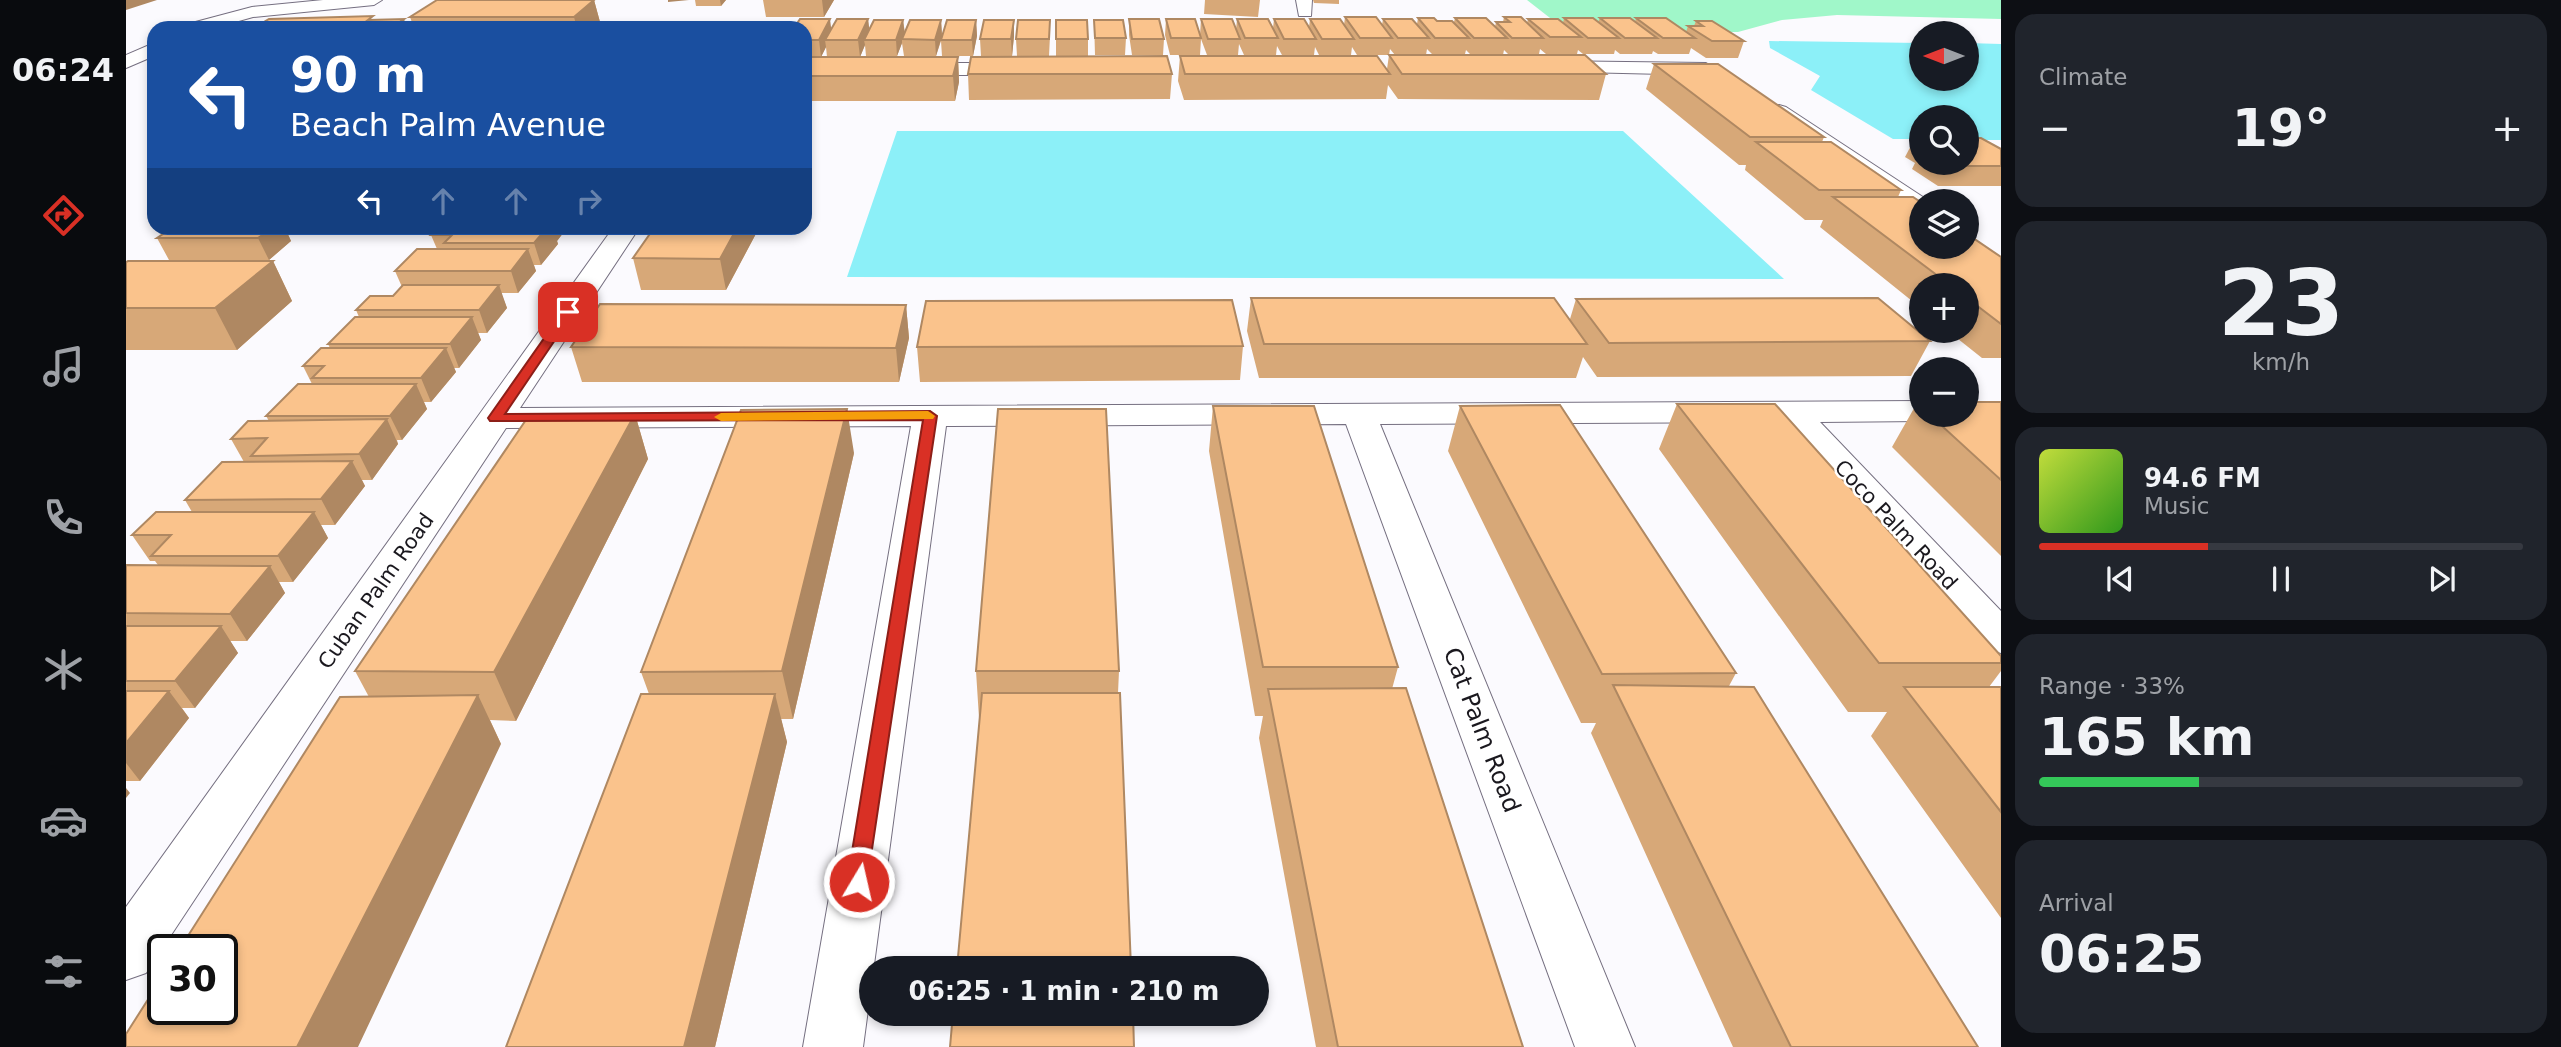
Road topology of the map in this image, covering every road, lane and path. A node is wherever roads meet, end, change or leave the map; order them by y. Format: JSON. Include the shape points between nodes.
{"nodes":[{"id":1,"x":374,"y":0,"type":"edge"},
{"id":2,"x":273,"y":5,"type":"edge"},
{"id":3,"x":214,"y":21,"type":"edge"},
{"id":4,"x":234,"y":21,"type":"edge"},
{"id":5,"x":126,"y":40,"type":"edge"},
{"id":6,"x":147,"y":40,"type":"edge"},
{"id":7,"x":147,"y":52,"type":"edge"},
{"id":8,"x":126,"y":62,"type":"edge"},
{"id":9,"x":1525,"y":67,"type":"edge"},
{"id":10,"x":812,"y":69,"type":"edge"},
{"id":11,"x":1040,"y":69,"type":"edge"},
{"id":12,"x":1725,"y":75,"type":"edge"},
{"id":13,"x":1765,"y":101,"type":"edge"},
{"id":14,"x":1909,"y":199,"type":"edge"},
{"id":15,"x":621,"y":235,"type":"edge"},
{"id":16,"x":1791,"y":411,"type":"junction"},
{"id":17,"x":1909,"y":411,"type":"edge"},
{"id":18,"x":1359,"y":413,"type":"junction"},
{"id":19,"x":930,"y":416,"type":"junction"},
{"id":20,"x":495,"y":418,"type":"junction"},
{"id":21,"x":2001,"y":638,"type":"edge"},
{"id":22,"x":126,"y":954,"type":"edge"},
{"id":23,"x":833,"y":1047,"type":"edge"},
{"id":24,"x":1605,"y":1047,"type":"edge"}],
"edges":[{"from":1,"to":2,"type":"street"},
{"from":2,"to":3,"type":"street"},
{"from":2,"to":4,"type":"street"},
{"from":5,"to":6,"type":"street"},
{"from":7,"to":8,"type":"street"},
{"from":9,"to":12,"type":"street","via":[[1687,67]]},
{"from":10,"to":11,"type":"street"},
{"from":13,"to":14,"type":"street"},
{"from":15,"to":20,"type":"street","name":"Cuban Palm Road"},
{"from":16,"to":17,"type":"street"},
{"from":16,"to":18,"type":"street"},
{"from":16,"to":21,"type":"street","name":"Coco Palm Road"},
{"from":18,"to":19,"type":"street"},
{"from":18,"to":24,"type":"street","name":"Cat Palm Road"},
{"from":19,"to":20,"type":"street"},
{"from":19,"to":23,"type":"street"},
{"from":20,"to":22,"type":"street","name":"Cuban Palm Road"}]}
